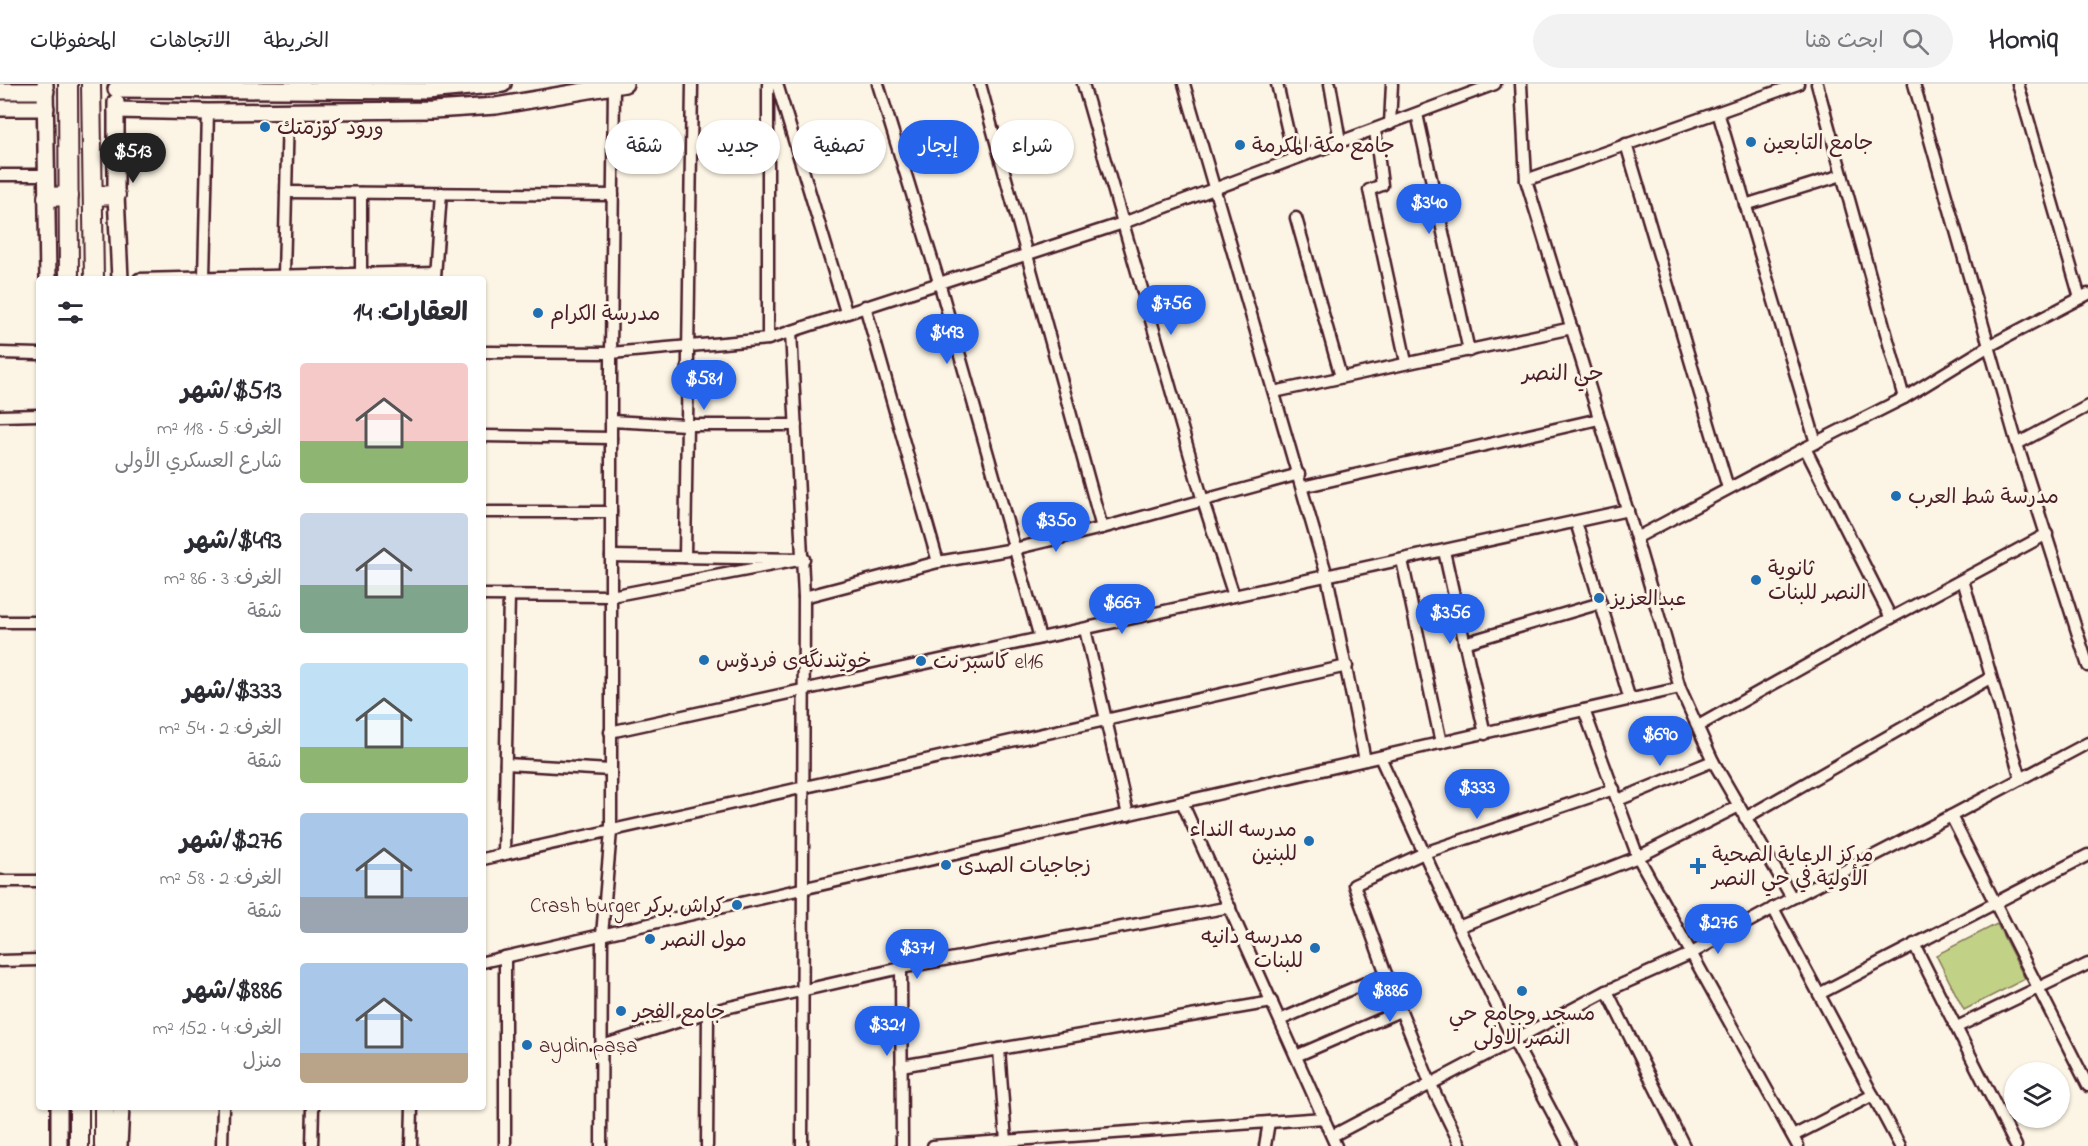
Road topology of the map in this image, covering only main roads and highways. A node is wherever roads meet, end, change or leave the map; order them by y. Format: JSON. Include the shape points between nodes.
{"nodes":[{"id":1,"x":503,"y":84,"type":"edge"},
{"id":2,"x":68,"y":85,"type":"edge"},
{"id":3,"x":620,"y":85,"type":"edge"},
{"id":4,"x":91,"y":86,"type":"edge"},
{"id":5,"x":46,"y":87,"type":"edge"},
{"id":6,"x":116,"y":87,"type":"edge"},
{"id":7,"x":194,"y":87,"type":"edge"},
{"id":8,"x":267,"y":87,"type":"edge"},
{"id":9,"x":337,"y":87,"type":"edge"},
{"id":10,"x":426,"y":88,"type":"edge"},
{"id":11,"x":176,"y":90,"type":"junction"},
{"id":12,"x":0,"y":91,"type":"edge"},
{"id":13,"x":0,"y":108,"type":"edge"},
{"id":14,"x":46,"y":108,"type":"junction"},
{"id":15,"x":68,"y":110,"type":"junction"},
{"id":16,"x":91,"y":110,"type":"junction"},
{"id":17,"x":116,"y":110,"type":"junction"},
{"id":18,"x":175,"y":111,"type":"junction"},
{"id":19,"x":116,"y":195,"type":"junction"},
{"id":20,"x":69,"y":196,"type":"junction"},
{"id":21,"x":93,"y":196,"type":"junction"},
{"id":22,"x":47,"y":197,"type":"junction"},
{"id":23,"x":48,"y":276,"type":"edge"},
{"id":24,"x":69,"y":276,"type":"edge"},
{"id":25,"x":94,"y":276,"type":"edge"},
{"id":26,"x":120,"y":276,"type":"edge"},
{"id":27,"x":58,"y":1110,"type":"edge"},
{"id":28,"x":79,"y":1110,"type":"edge"},
{"id":29,"x":104,"y":1110,"type":"edge"},
{"id":30,"x":121,"y":1110,"type":"edge"},
{"id":31,"x":59,"y":1146,"type":"edge"},
{"id":32,"x":79,"y":1146,"type":"edge"},
{"id":33,"x":104,"y":1146,"type":"edge"},
{"id":34,"x":119,"y":1146,"type":"edge"}],
"edges":[{"from":1,"to":10,"type":"main road"},
{"from":2,"to":4,"type":"main road"},
{"from":2,"to":15,"type":"main road"},
{"from":3,"to":18,"type":"main road","via":[[496,106],[433,110]]},
{"from":4,"to":16,"type":"main road"},
{"from":5,"to":12,"type":"main road"},
{"from":5,"to":14,"type":"main road"},
{"from":6,"to":11,"type":"main road"},
{"from":6,"to":17,"type":"main road"},
{"from":7,"to":8,"type":"main road"},
{"from":7,"to":11,"type":"main road"},
{"from":8,"to":9,"type":"main road"},
{"from":9,"to":10,"type":"main road"},
{"from":11,"to":18,"type":"main road"},
{"from":13,"to":14,"type":"main road"},
{"from":14,"to":22,"type":"main road"},
{"from":15,"to":16,"type":"main road"},
{"from":15,"to":20,"type":"main road"},
{"from":16,"to":21,"type":"main road"},
{"from":17,"to":18,"type":"main road"},
{"from":17,"to":19,"type":"main road"},
{"from":19,"to":21,"type":"main road"},
{"from":19,"to":26,"type":"main road"},
{"from":20,"to":22,"type":"main road"},
{"from":20,"to":24,"type":"main road"},
{"from":21,"to":25,"type":"main road"},
{"from":22,"to":23,"type":"main road"},
{"from":27,"to":31,"type":"main road"},
{"from":28,"to":32,"type":"main road"},
{"from":29,"to":33,"type":"main road"},
{"from":30,"to":34,"type":"main road"}]}
